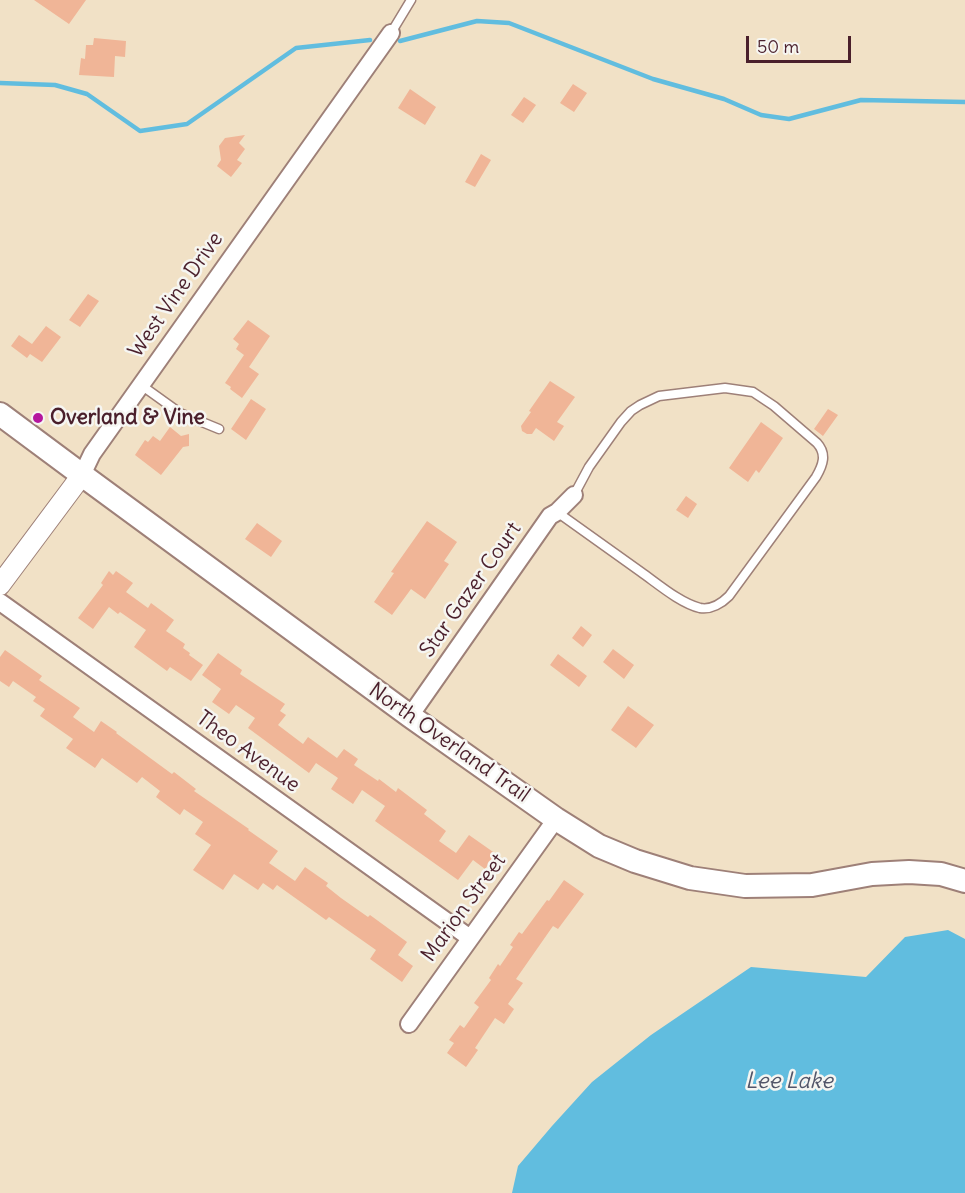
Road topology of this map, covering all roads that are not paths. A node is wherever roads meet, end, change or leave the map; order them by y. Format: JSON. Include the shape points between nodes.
{"nodes":[{"id":1,"x":411,"y":0,"type":"edge"},
{"id":2,"x":391,"y":33,"type":"joint"},
{"id":3,"x":141,"y":385,"type":"junction"},
{"id":4,"x":0,"y":414,"type":"edge"},
{"id":5,"x":219,"y":429,"type":"dead end"},
{"id":6,"x":82,"y":475,"type":"junction"},
{"id":7,"x":574,"y":495,"type":"joint"},
{"id":8,"x":557,"y":512,"type":"junction"},
{"id":9,"x":0,"y":585,"type":"edge"},
{"id":10,"x":0,"y":602,"type":"edge"},
{"id":11,"x":410,"y":716,"type":"junction"},
{"id":12,"x":556,"y":819,"type":"junction"},
{"id":13,"x":965,"y":881,"type":"edge"},
{"id":14,"x":470,"y":938,"type":"junction"},
{"id":15,"x":409,"y":1024,"type":"dead end"}],
"edges":[{"from":1,"to":2,"type":"lane"},
{"from":2,"to":3,"type":"street","name":"West Vine Drive"},
{"from":3,"to":5,"type":"lane","via":[[180,413]]},
{"from":3,"to":6,"type":"street","name":"West Vine Drive","via":[[92,454]]},
{"from":4,"to":6,"type":"main road","name":"North Overland Trail"},
{"from":6,"to":9,"type":"street","name":"West Vine Drive"},
{"from":6,"to":11,"type":"main road","name":"North Overland Trail"},
{"from":7,"to":8,"type":"street","name":"Star Gazer Court"},
{"from":7,"to":8,"type":"lane","via":[[589,466],[621,422],[631,411],[659,396],[726,388],[753,392],[817,443],[823,454],[816,477],[729,596],[707,608],[665,590]]},
{"from":8,"to":11,"type":"street","name":"Star Gazer Court","via":[[550,516]]},
{"from":10,"to":14,"type":"street","name":"Theo Avenue"},
{"from":11,"to":12,"type":"main road","name":"North Overland Trail"},
{"from":12,"to":13,"type":"main road","name":"North Overland Trail","via":[[599,846],[690,878],[745,886],[812,885],[909,872],[941,874]]},
{"from":12,"to":14,"type":"street","name":"Marion Street"},
{"from":14,"to":15,"type":"street","name":"Marion Street"}]}
